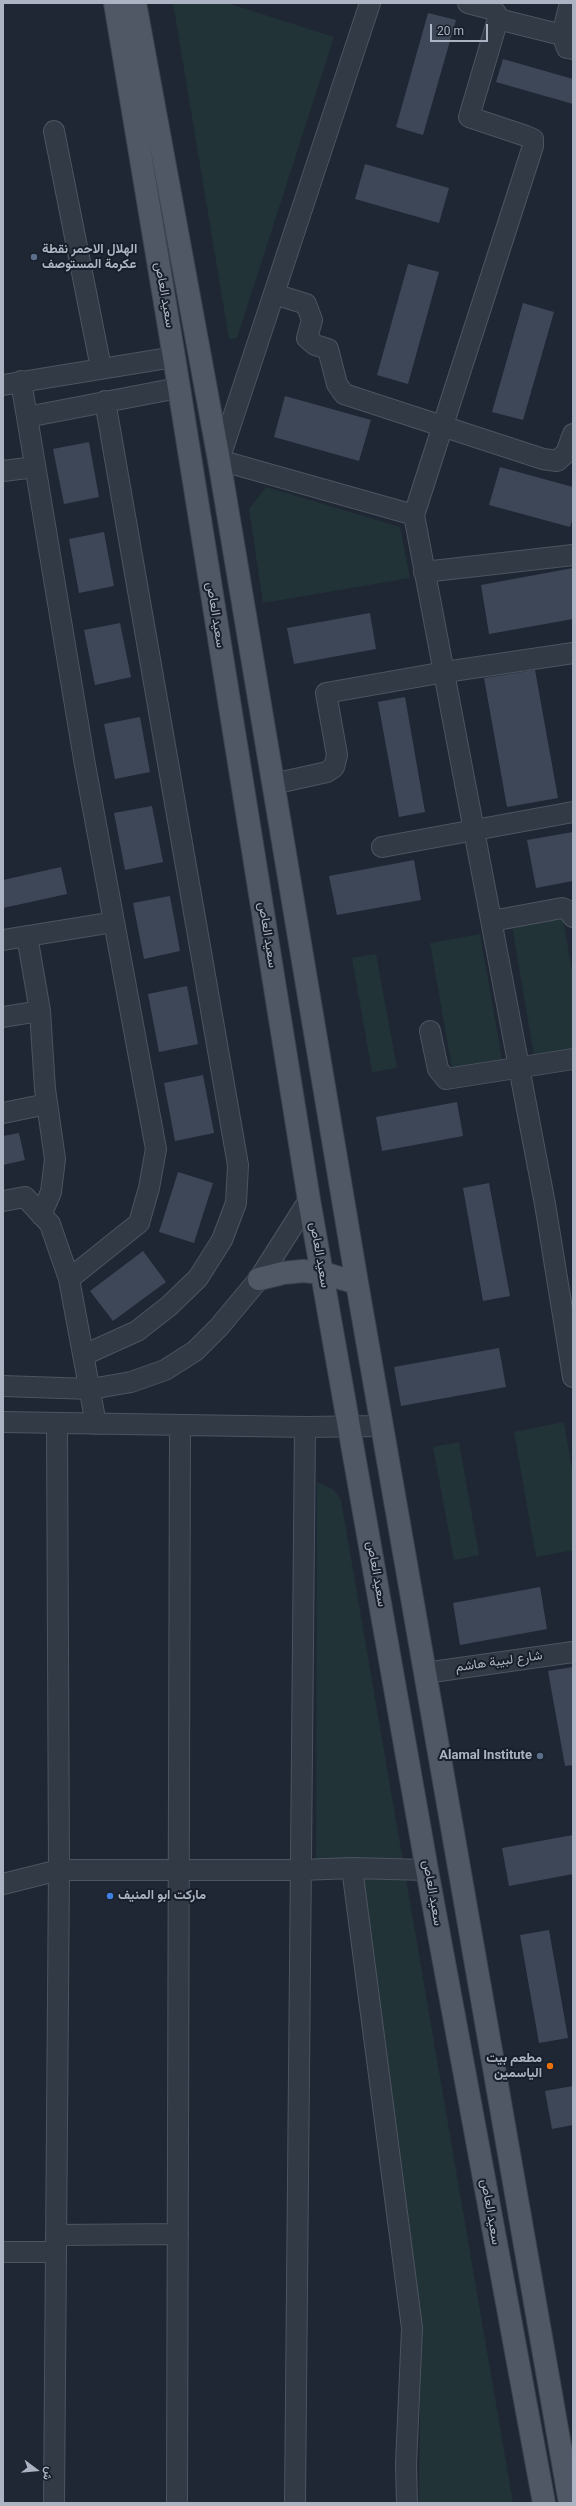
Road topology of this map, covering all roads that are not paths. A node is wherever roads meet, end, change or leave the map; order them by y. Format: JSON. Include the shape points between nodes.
{"nodes":[{"id":1,"x":115,"y":3,"type":"edge"},
{"id":2,"x":136,"y":3,"type":"edge"},
{"id":3,"x":370,"y":3,"type":"edge"},
{"id":4,"x":468,"y":3,"type":"edge"},
{"id":5,"x":570,"y":3,"type":"edge"},
{"id":6,"x":498,"y":19,"type":"junction"},
{"id":7,"x":567,"y":42,"type":"edge"},
{"id":8,"x":54,"y":131,"type":"dead end"},
{"id":9,"x":274,"y":294,"type":"junction"},
{"id":10,"x":174,"y":357,"type":"junction"},
{"id":11,"x":101,"y":368,"type":"junction"},
{"id":12,"x":8,"y":383,"type":"edge"},
{"id":13,"x":178,"y":388,"type":"junction"},
{"id":14,"x":105,"y":401,"type":"junction"},
{"id":15,"x":27,"y":417,"type":"junction"},
{"id":16,"x":444,"y":425,"type":"junction"},
{"id":17,"x":573,"y":434,"type":"edge"},
{"id":18,"x":219,"y":460,"type":"junction"},
{"id":19,"x":35,"y":467,"type":"junction"},
{"id":20,"x":3,"y":471,"type":"edge"},
{"id":21,"x":414,"y":515,"type":"junction"},
{"id":22,"x":573,"y":555,"type":"edge"},
{"id":23,"x":424,"y":572,"type":"junction"},
{"id":24,"x":573,"y":653,"type":"edge"},
{"id":25,"x":445,"y":672,"type":"junction"},
{"id":26,"x":273,"y":784,"type":"junction"},
{"id":27,"x":573,"y":812,"type":"edge"},
{"id":28,"x":475,"y":832,"type":"junction"},
{"id":29,"x":382,"y":847,"type":"dead end"},
{"id":30,"x":573,"y":917,"type":"edge"},
{"id":31,"x":492,"y":921,"type":"junction"},
{"id":32,"x":114,"y":922,"type":"junction"},
{"id":33,"x":27,"y":936,"type":"junction"},
{"id":34,"x":3,"y":940,"type":"edge"},
{"id":35,"x":40,"y":1011,"type":"junction"},
{"id":36,"x":3,"y":1017,"type":"edge"},
{"id":37,"x":430,"y":1031,"type":"dead end"},
{"id":38,"x":573,"y":1059,"type":"edge"},
{"id":39,"x":519,"y":1067,"type":"junction"},
{"id":40,"x":47,"y":1104,"type":"junction"},
{"id":41,"x":3,"y":1113,"type":"edge"},
{"id":42,"x":309,"y":1200,"type":"junction"},
{"id":43,"x":3,"y":1201,"type":"edge"},
{"id":44,"x":41,"y":1215,"type":"junction"},
{"id":45,"x":323,"y":1273,"type":"junction"},
{"id":46,"x":259,"y":1278,"type":"junction"},
{"id":47,"x":69,"y":1279,"type":"junction"},
{"id":48,"x":357,"y":1283,"type":"junction"},
{"id":49,"x":84,"y":1354,"type":"junction"},
{"id":50,"x":573,"y":1377,"type":"edge"},
{"id":51,"x":3,"y":1386,"type":"edge"},
{"id":52,"x":91,"y":1389,"type":"junction"},
{"id":53,"x":3,"y":1422,"type":"edge"},
{"id":54,"x":57,"y":1424,"type":"junction"},
{"id":55,"x":96,"y":1424,"type":"junction"},
{"id":56,"x":180,"y":1425,"type":"junction"},
{"id":57,"x":350,"y":1426,"type":"junction"},
{"id":58,"x":382,"y":1426,"type":"junction"},
{"id":59,"x":306,"y":1427,"type":"junction"},
{"id":60,"x":573,"y":1652,"type":"edge"},
{"id":61,"x":425,"y":1673,"type":"junction"},
{"id":62,"x":352,"y":1868,"type":"junction"},
{"id":63,"x":59,"y":1870,"type":"junction"},
{"id":64,"x":180,"y":1870,"type":"junction"},
{"id":65,"x":301,"y":1870,"type":"junction"},
{"id":66,"x":427,"y":1870,"type":"junction"},
{"id":67,"x":3,"y":1884,"type":"edge"},
{"id":68,"x":178,"y":2234,"type":"junction"},
{"id":69,"x":56,"y":2244,"type":"junction"},
{"id":70,"x":3,"y":2252,"type":"edge"},
{"id":71,"x":54,"y":2503,"type":"edge"},
{"id":72,"x":177,"y":2503,"type":"edge"},
{"id":73,"x":295,"y":2503,"type":"edge"},
{"id":74,"x":407,"y":2503,"type":"edge"},
{"id":75,"x":544,"y":2503,"type":"edge"},
{"id":76,"x":570,"y":2503,"type":"edge"}],
"edges":[{"from":1,"to":10,"type":"main road","name":"سعيد العاص"},
{"from":2,"to":18,"type":"main road"},
{"from":3,"to":9,"type":"street"},
{"from":4,"to":6,"type":"street","via":[[491,9]]},
{"from":5,"to":7,"type":"street"},
{"from":6,"to":7,"type":"street"},
{"from":6,"to":16,"type":"street","via":[[469,118],[526,136],[532,139],[532,146]]},
{"from":8,"to":11,"type":"street"},
{"from":9,"to":16,"type":"street","via":[[306,304],[312,320],[307,338],[315,345],[328,349],[337,384],[344,394]]},
{"from":9,"to":18,"type":"street"},
{"from":10,"to":11,"type":"street"},
{"from":10,"to":13,"type":"main road","name":"سعيد العاص"},
{"from":11,"to":12,"type":"street"},
{"from":12,"to":15,"type":"street"},
{"from":13,"to":14,"type":"street"},
{"from":13,"to":42,"type":"main road","name":"سعيد العاص"},
{"from":14,"to":15,"type":"street"},
{"from":14,"to":49,"type":"street","via":[[238,1165],[236,1203],[222,1240],[198,1278],[169,1306],[137,1331]]},
{"from":15,"to":19,"type":"street"},
{"from":16,"to":17,"type":"street","via":[[543,459],[557,461],[566,453]]},
{"from":16,"to":21,"type":"street"},
{"from":18,"to":21,"type":"street"},
{"from":18,"to":26,"type":"main road"},
{"from":19,"to":20,"type":"street"},
{"from":19,"to":32,"type":"street"},
{"from":21,"to":23,"type":"street"},
{"from":22,"to":23,"type":"street"},
{"from":23,"to":25,"type":"street"},
{"from":24,"to":25,"type":"street"},
{"from":25,"to":26,"type":"street","via":[[326,693],[337,755],[334,767],[327,772]]},
{"from":25,"to":28,"type":"street"},
{"from":26,"to":48,"type":"main road"},
{"from":27,"to":28,"type":"street"},
{"from":28,"to":29,"type":"street"},
{"from":28,"to":31,"type":"street"},
{"from":30,"to":31,"type":"street","via":[[569,910],[562,908]]},
{"from":31,"to":39,"type":"street"},
{"from":32,"to":33,"type":"street"},
{"from":32,"to":47,"type":"street","via":[[156,1149],[139,1223]]},
{"from":33,"to":34,"type":"street"},
{"from":33,"to":35,"type":"street"},
{"from":35,"to":36,"type":"street"},
{"from":35,"to":40,"type":"street"},
{"from":37,"to":39,"type":"street","via":[[438,1069],[446,1079]]},
{"from":38,"to":39,"type":"street"},
{"from":39,"to":50,"type":"street","via":[[545,1204]]},
{"from":40,"to":41,"type":"street"},
{"from":40,"to":44,"type":"street","via":[[55,1159],[51,1192]]},
{"from":42,"to":45,"type":"main road","name":"سعيد العاص"},
{"from":42,"to":46,"type":"street"},
{"from":43,"to":44,"type":"street","via":[[25,1197]]},
{"from":44,"to":47,"type":"street","via":[[50,1224]]},
{"from":45,"to":46,"type":"main road","via":[[283,1273]]},
{"from":45,"to":48,"type":"main road"},
{"from":45,"to":57,"type":"main road","name":"سعيد العاص"},
{"from":46,"to":52,"type":"street","via":[[219,1327],[195,1351],[165,1370]]},
{"from":47,"to":49,"type":"street"},
{"from":48,"to":58,"type":"main road"},
{"from":49,"to":52,"type":"street"},
{"from":51,"to":52,"type":"street"},
{"from":52,"to":55,"type":"street"},
{"from":53,"to":54,"type":"street"},
{"from":54,"to":55,"type":"street"},
{"from":54,"to":63,"type":"street"},
{"from":55,"to":56,"type":"street"},
{"from":56,"to":59,"type":"street"},
{"from":56,"to":64,"type":"street"},
{"from":57,"to":58,"type":"street"},
{"from":57,"to":59,"type":"street"},
{"from":57,"to":66,"type":"main road","name":"سعيد العاص"},
{"from":58,"to":61,"type":"main road"},
{"from":59,"to":65,"type":"street"},
{"from":60,"to":61,"type":"street","name":"شارع لبيبة هاشم"},
{"from":61,"to":76,"type":"main road"},
{"from":62,"to":65,"type":"street"},
{"from":62,"to":66,"type":"street"},
{"from":62,"to":74,"type":"street","via":[[412,2328],[406,2464]]},
{"from":63,"to":64,"type":"street"},
{"from":63,"to":67,"type":"street"},
{"from":63,"to":69,"type":"street"},
{"from":64,"to":65,"type":"street"},
{"from":64,"to":68,"type":"street"},
{"from":65,"to":73,"type":"street"},
{"from":66,"to":75,"type":"main road","name":"سعيد العاص"},
{"from":68,"to":69,"type":"street"},
{"from":68,"to":72,"type":"street"},
{"from":69,"to":70,"type":"street"},
{"from":69,"to":71,"type":"street"}]}
